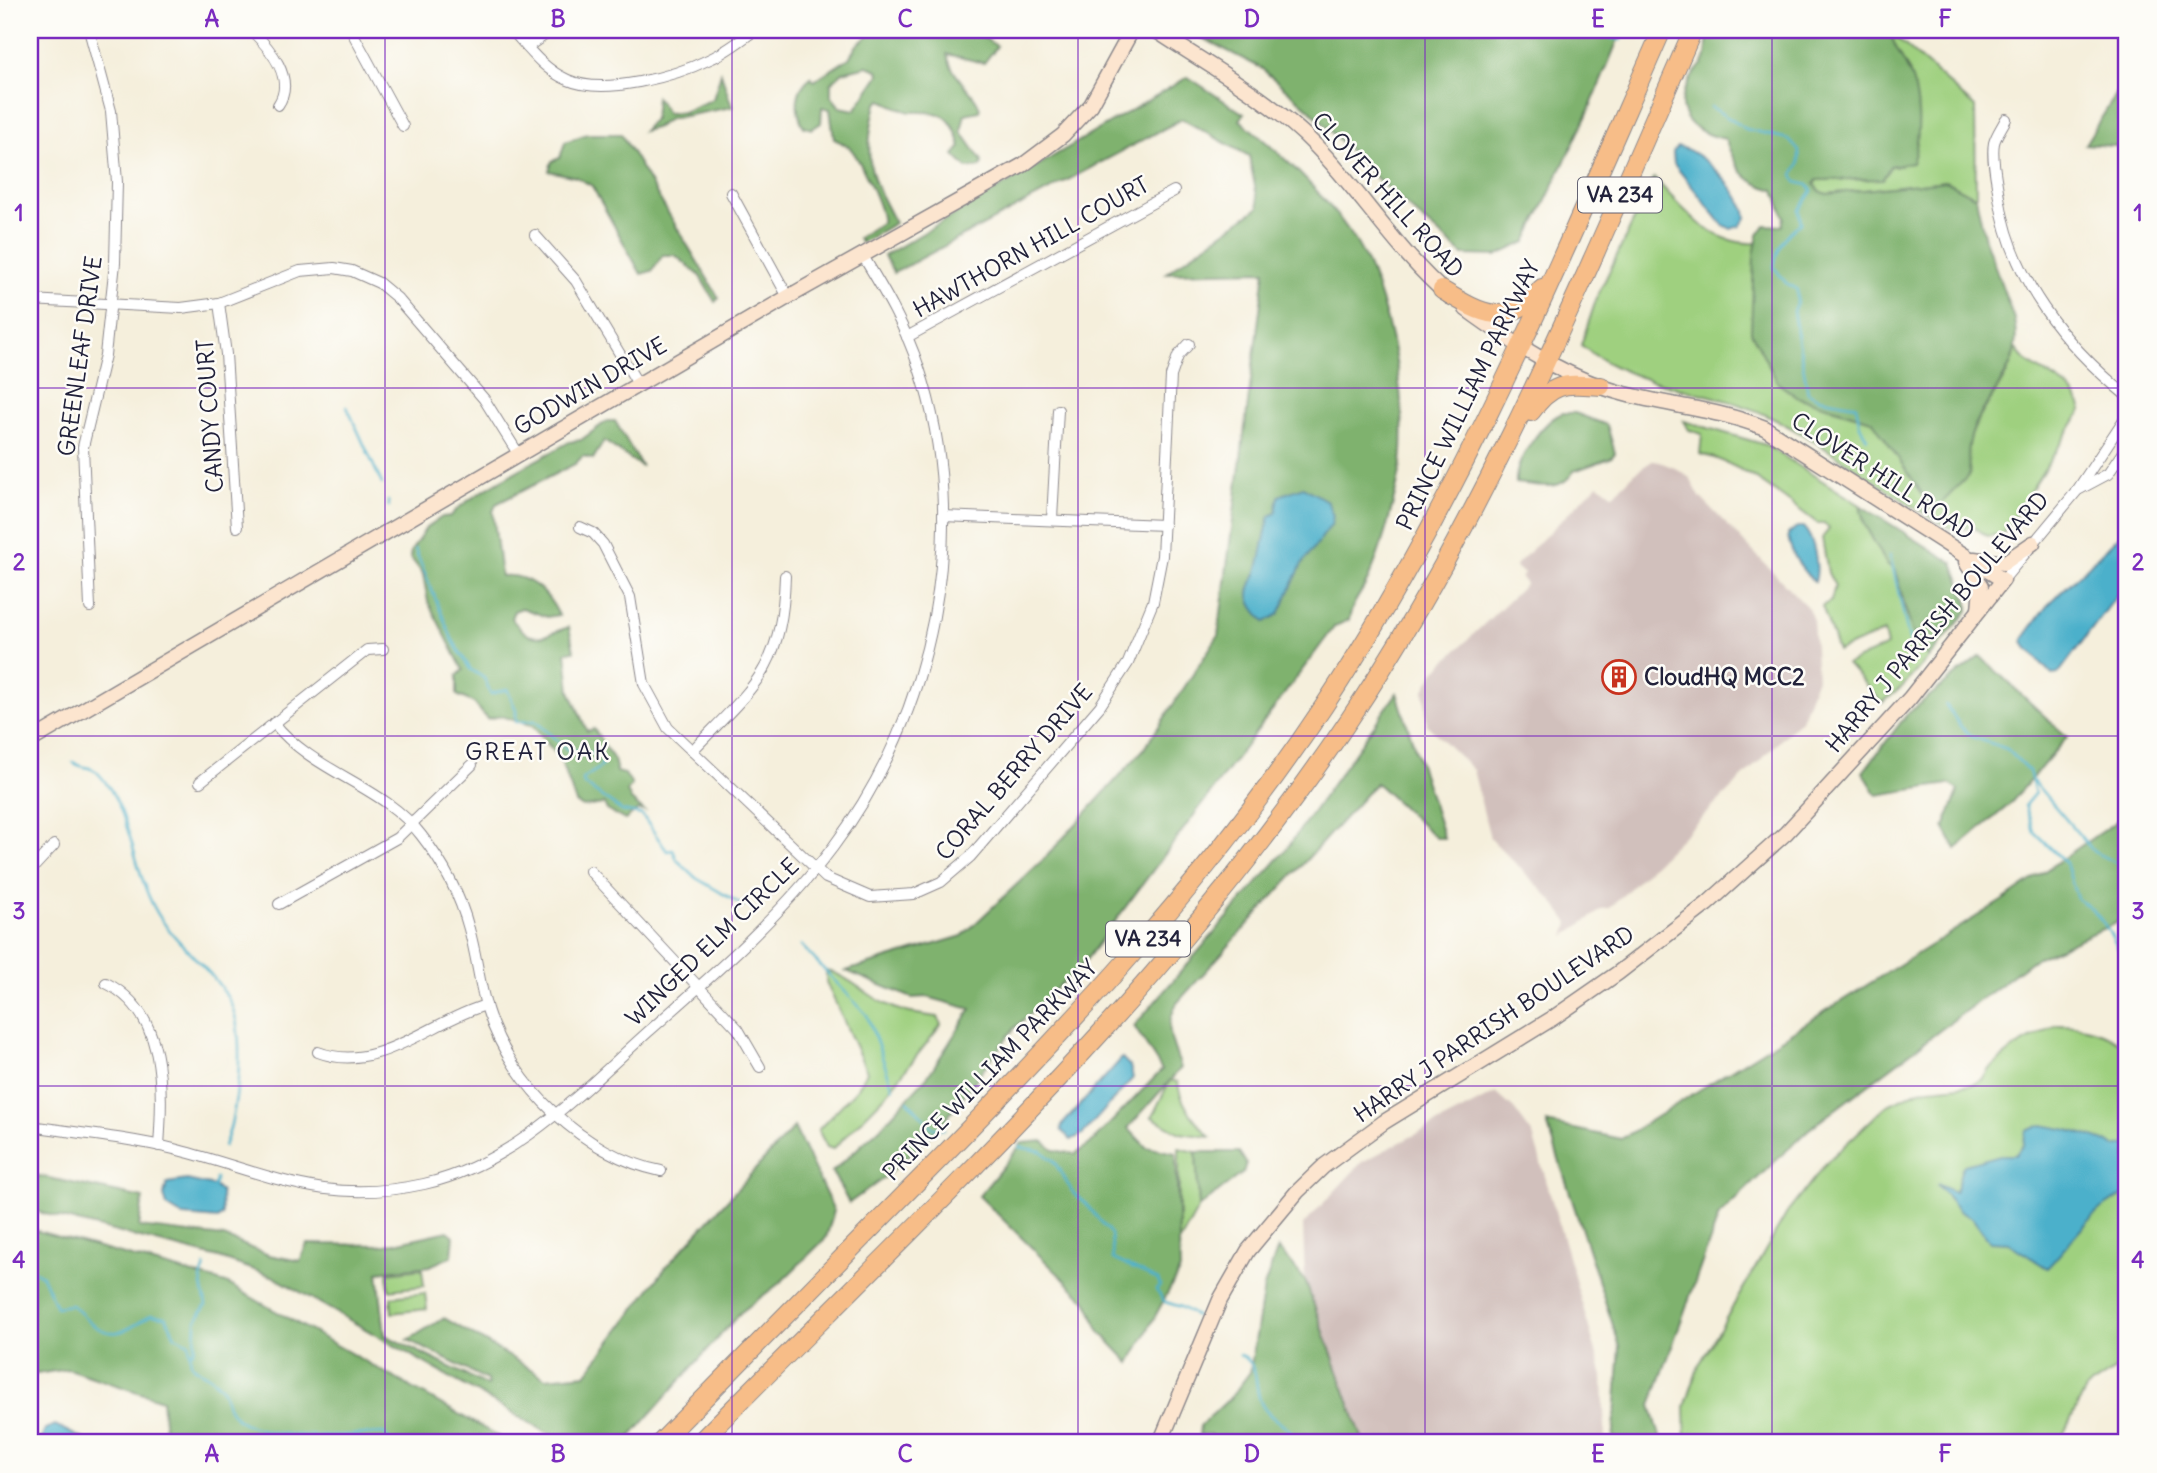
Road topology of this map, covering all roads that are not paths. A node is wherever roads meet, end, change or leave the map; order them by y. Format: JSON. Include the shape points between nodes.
{"nodes":[{"id":1,"x":89,"y":30,"type":"edge"},
{"id":2,"x":250,"y":30,"type":"edge"},
{"id":3,"x":351,"y":30,"type":"edge"},
{"id":4,"x":512,"y":30,"type":"edge"},
{"id":5,"x":552,"y":30,"type":"edge"},
{"id":6,"x":755,"y":30,"type":"edge"},
{"id":7,"x":1132,"y":30,"type":"edge"},
{"id":8,"x":1155,"y":30,"type":"edge"},
{"id":9,"x":1662,"y":30,"type":"edge"},
{"id":10,"x":1693,"y":30,"type":"edge"},
{"id":11,"x":527,"y":47,"type":"junction"},
{"id":12,"x":278,"y":105,"type":"dead end"},
{"id":13,"x":2006,"y":119,"type":"dead end"},
{"id":14,"x":403,"y":126,"type":"dead end"},
{"id":15,"x":1174,"y":191,"type":"dead end"},
{"id":16,"x":731,"y":193,"type":"dead end"},
{"id":17,"x":535,"y":235,"type":"dead end"},
{"id":18,"x":863,"y":256,"type":"junction"},
{"id":19,"x":1555,"y":271,"type":"junction"},
{"id":20,"x":1442,"y":289,"type":"junction"},
{"id":21,"x":788,"y":297,"type":"junction"},
{"id":22,"x":30,"y":300,"type":"edge"},
{"id":23,"x":219,"y":303,"type":"junction"},
{"id":24,"x":111,"y":306,"type":"junction"},
{"id":25,"x":907,"y":337,"type":"junction"},
{"id":26,"x":1189,"y":344,"type":"dead end"},
{"id":27,"x":1521,"y":347,"type":"junction"},
{"id":28,"x":1546,"y":361,"type":"junction"},
{"id":29,"x":638,"y":384,"type":"junction"},
{"id":30,"x":1601,"y":386,"type":"junction"},
{"id":31,"x":2127,"y":396,"type":"edge"},
{"id":32,"x":1058,"y":410,"type":"dead end"},
{"id":33,"x":2127,"y":415,"type":"edge"},
{"id":34,"x":1506,"y":446,"type":"junction"},
{"id":35,"x":2127,"y":446,"type":"edge"},
{"id":36,"x":519,"y":454,"type":"junction"},
{"id":37,"x":2076,"y":492,"type":"junction"},
{"id":38,"x":943,"y":516,"type":"junction"},
{"id":39,"x":1052,"y":519,"type":"junction"},
{"id":40,"x":1164,"y":525,"type":"junction"},
{"id":41,"x":237,"y":527,"type":"dead end"},
{"id":42,"x":580,"y":527,"type":"dead end"},
{"id":43,"x":2033,"y":543,"type":"junction"},
{"id":44,"x":1956,"y":550,"type":"junction"},
{"id":45,"x":1969,"y":559,"type":"junction"},
{"id":46,"x":785,"y":576,"type":"dead end"},
{"id":47,"x":2003,"y":580,"type":"junction"},
{"id":48,"x":90,"y":607,"type":"dead end"},
{"id":49,"x":1979,"y":611,"type":"junction"},
{"id":50,"x":383,"y":649,"type":"dead end"},
{"id":51,"x":274,"y":723,"type":"junction"},
{"id":52,"x":30,"y":741,"type":"edge"},
{"id":53,"x":692,"y":751,"type":"junction"},
{"id":54,"x":472,"y":765,"type":"dead end"},
{"id":55,"x":200,"y":782,"type":"dead end"},
{"id":56,"x":413,"y":825,"type":"junction"},
{"id":57,"x":54,"y":845,"type":"dead end"},
{"id":58,"x":816,"y":868,"type":"junction"},
{"id":59,"x":30,"y":871,"type":"edge"},
{"id":60,"x":590,"y":871,"type":"dead end"},
{"id":61,"x":279,"y":904,"type":"dead end"},
{"id":62,"x":106,"y":983,"type":"dead end"},
{"id":63,"x":698,"y":988,"type":"junction"},
{"id":64,"x":486,"y":1005,"type":"junction"},
{"id":65,"x":318,"y":1052,"type":"dead end"},
{"id":66,"x":760,"y":1067,"type":"dead end"},
{"id":67,"x":556,"y":1114,"type":"junction"},
{"id":68,"x":30,"y":1125,"type":"edge"},
{"id":69,"x":159,"y":1146,"type":"junction"},
{"id":70,"x":661,"y":1171,"type":"dead end"},
{"id":71,"x":660,"y":1443,"type":"edge"},
{"id":72,"x":699,"y":1443,"type":"edge"},
{"id":73,"x":1160,"y":1443,"type":"edge"}],
"edges":[{"from":1,"to":24,"type":"street","name":"GREENLEAF DRIVE","via":[[111,111],[115,147],[117,211]]},
{"from":2,"to":12,"type":"street","via":[[284,76],[285,92]]},
{"from":3,"to":14,"type":"street"},
{"from":4,"to":11,"type":"street"},
{"from":5,"to":11,"type":"street"},
{"from":6,"to":11,"type":"street","via":[[692,67],[607,86],[570,81]]},
{"from":7,"to":18,"type":"street","name":"GODWIN DRIVE","via":[[1091,105],[1047,148]]},
{"from":8,"to":20,"type":"street","name":"CLOVER HILL ROAD","via":[[1292,124]]},
{"from":9,"to":19,"type":"highway","name":"PRINCE WILLIAM PARKWAY","number":"VA 234"},
{"from":10,"to":28,"type":"highway","number":"VA 234"},
{"from":13,"to":31,"type":"street","via":[[1994,144],[1997,184],[2002,216],[2023,275],[2065,338]]},
{"from":15,"to":25,"type":"street","name":"HAWTHORN HILL COURT"},
{"from":16,"to":21,"type":"street"},
{"from":17,"to":29,"type":"street","via":[[576,281]]},
{"from":18,"to":21,"type":"street","name":"GODWIN DRIVE"},
{"from":18,"to":25,"type":"street","name":"WINGED ELM CIRCLE"},
{"from":19,"to":20,"type":"highway","via":[[1526,306],[1505,314],[1480,311]]},
{"from":19,"to":27,"type":"highway","name":"PRINCE WILLIAM PARKWAY","number":"VA 234"},
{"from":20,"to":27,"type":"street","name":"CLOVER HILL ROAD"},
{"from":21,"to":29,"type":"street","name":"GODWIN DRIVE"},
{"from":22,"to":24,"type":"street"},
{"from":23,"to":24,"type":"street","via":[[181,308]]},
{"from":23,"to":36,"type":"street","via":[[312,269],[343,269],[371,278],[397,298],[484,400]]},
{"from":23,"to":41,"type":"street","name":"CANDY COURT"},
{"from":24,"to":48,"type":"street","name":"GREENLEAF DRIVE","via":[[99,388],[83,447]]},
{"from":25,"to":38,"type":"street","name":"WINGED ELM CIRCLE","via":[[934,428]]},
{"from":26,"to":40,"type":"street","name":"CORAL BERRY DRIVE","via":[[1178,356],[1171,376]]},
{"from":27,"to":28,"type":"street","name":"CLOVER HILL ROAD"},
{"from":27,"to":71,"type":"highway","name":"PRINCE WILLIAM PARKWAY","number":"VA 234","via":[[1471,455],[1386,607],[1283,765],[1200,876],[1070,1026]]},
{"from":28,"to":30,"type":"street","name":"CLOVER HILL ROAD"},
{"from":28,"to":34,"type":"highway","number":"VA 234"},
{"from":29,"to":36,"type":"street","name":"GODWIN DRIVE"},
{"from":30,"to":34,"type":"highway","via":[[1551,388]]},
{"from":30,"to":44,"type":"street","name":"CLOVER HILL ROAD","via":[[1722,413],[1765,428]]},
{"from":32,"to":39,"type":"street"},
{"from":33,"to":37,"type":"street","name":"HARRY J PARRISH BOULEVARD"},
{"from":34,"to":72,"type":"highway","number":"VA 234","via":[[1443,568],[1357,708],[1213,905],[1098,1037]]},
{"from":35,"to":37,"type":"street","name":"HARRY J PARRISH BOULEVARD","via":[[2108,474]]},
{"from":36,"to":52,"type":"street","name":"GODWIN DRIVE"},
{"from":37,"to":43,"type":"street","name":"HARRY J PARRISH BOULEVARD"},
{"from":38,"to":39,"type":"street"},
{"from":38,"to":58,"type":"street","name":"WINGED ELM CIRCLE","via":[[935,607],[909,710],[864,800]]},
{"from":39,"to":40,"type":"street"},
{"from":40,"to":58,"type":"street","name":"CORAL BERRY DRIVE","via":[[1153,602],[1128,663],[1100,706],[970,856],[941,882],[899,897],[857,894]]},
{"from":42,"to":53,"type":"street","name":"CORAL BERRY DRIVE","via":[[603,544],[631,597],[639,663],[650,700]]},
{"from":43,"to":45,"type":"street","via":[[2004,563]]},
{"from":43,"to":47,"type":"street","name":"HARRY J PARRISH BOULEVARD"},
{"from":44,"to":45,"type":"street","name":"CLOVER HILL ROAD"},
{"from":44,"to":49,"type":"street","via":[[1979,579]]},
{"from":45,"to":47,"type":"street","name":"CLOVER HILL ROAD"},
{"from":46,"to":53,"type":"street","via":[[781,631],[768,666]]},
{"from":47,"to":49,"type":"street","name":"HARRY J PARRISH BOULEVARD"},
{"from":49,"to":73,"type":"street","name":"HARRY J PARRISH BOULEVARD","via":[[1910,698],[1795,823],[1707,904],[1552,1018],[1384,1122],[1297,1192],[1262,1231],[1226,1288]]},
{"from":50,"to":51,"type":"street","via":[[367,650]]},
{"from":51,"to":55,"type":"street"},
{"from":51,"to":56,"type":"street","via":[[304,753]]},
{"from":53,"to":58,"type":"street","name":"CORAL BERRY DRIVE"},
{"from":54,"to":56,"type":"street"},
{"from":56,"to":61,"type":"street","via":[[377,851]]},
{"from":56,"to":64,"type":"street","via":[[436,854],[459,899]]},
{"from":57,"to":59,"type":"street"},
{"from":58,"to":63,"type":"street","name":"WINGED ELM CIRCLE"},
{"from":60,"to":63,"type":"street"},
{"from":62,"to":69,"type":"street","via":[[130,999],[151,1034],[162,1085]]},
{"from":63,"to":66,"type":"street","via":[[747,1041]]},
{"from":63,"to":67,"type":"street","name":"WINGED ELM CIRCLE"},
{"from":64,"to":65,"type":"street","via":[[454,1016],[407,1042],[363,1056],[338,1058]]},
{"from":64,"to":67,"type":"street","via":[[504,1048]]},
{"from":67,"to":69,"type":"street","name":"WINGED ELM CIRCLE","via":[[520,1142],[475,1167],[424,1184],[366,1191],[299,1186]]},
{"from":67,"to":70,"type":"street","via":[[604,1152]]},
{"from":68,"to":69,"type":"street","name":"WINGED ELM CIRCLE"}]}
